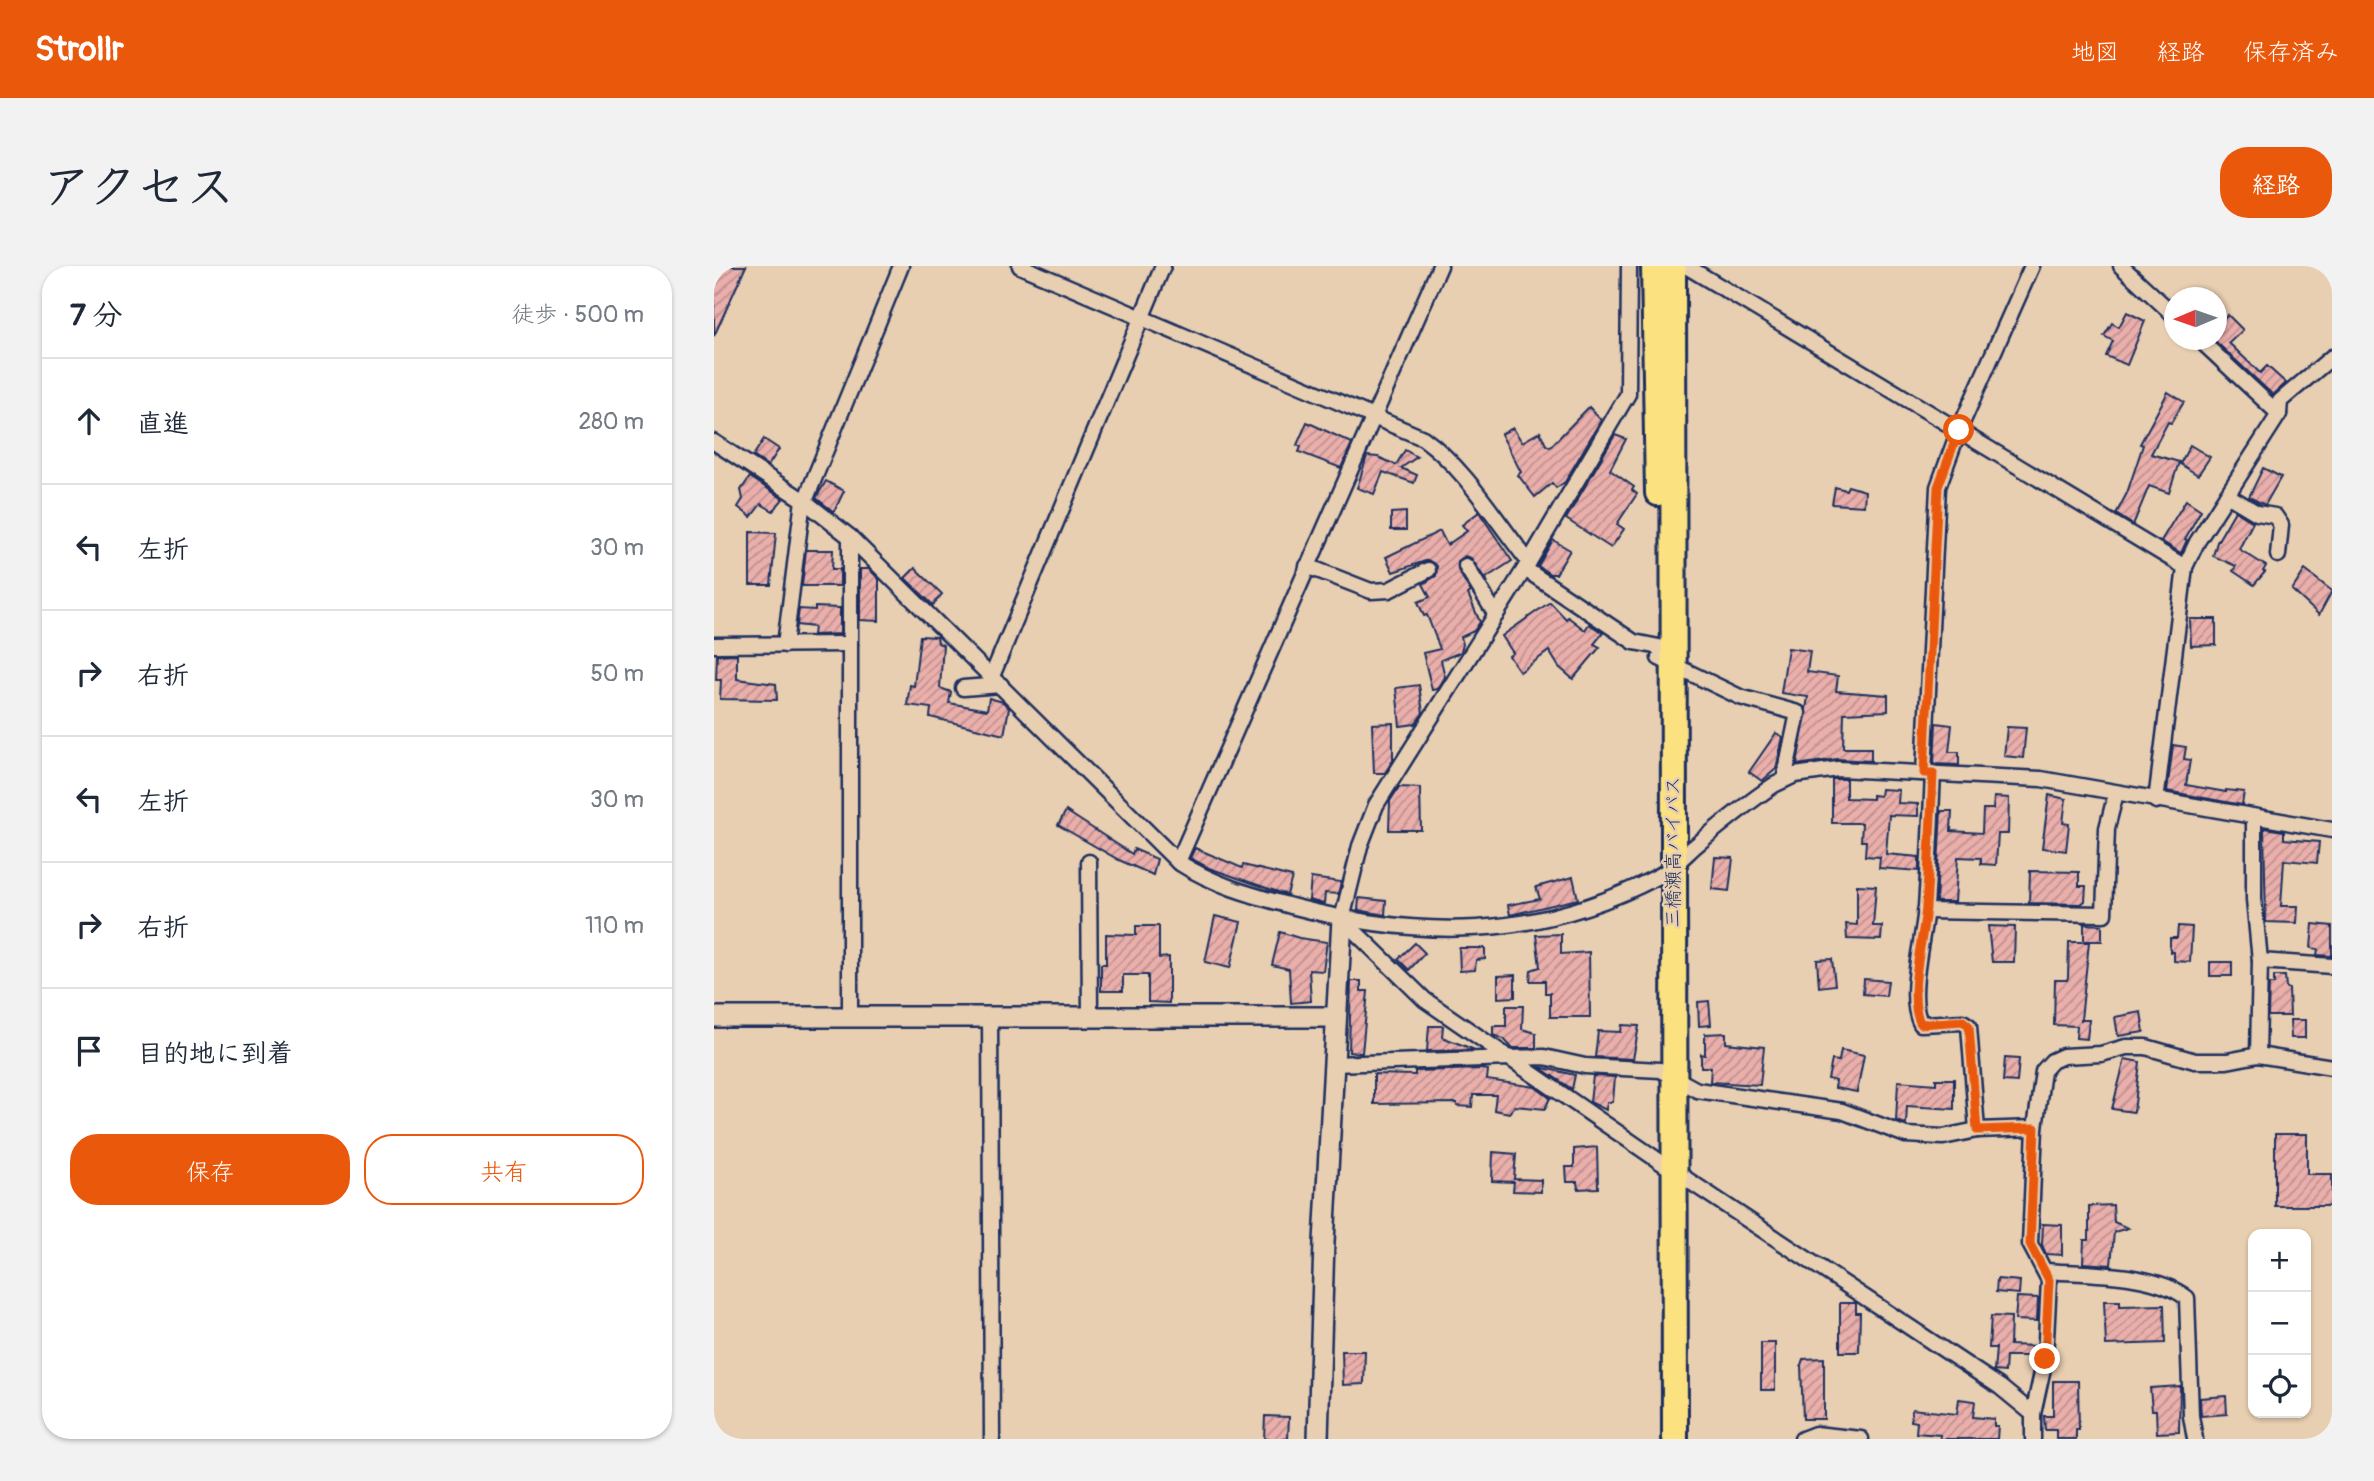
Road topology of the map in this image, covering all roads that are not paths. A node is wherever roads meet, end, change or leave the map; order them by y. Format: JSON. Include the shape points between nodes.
{"nodes":[{"id":1,"x":901,"y":266,"type":"edge"},
{"id":2,"x":1020,"y":266,"type":"edge"},
{"id":3,"x":1163,"y":266,"type":"edge"},
{"id":4,"x":1440,"y":266,"type":"edge"},
{"id":5,"x":1629,"y":266,"type":"edge"},
{"id":6,"x":1654,"y":266,"type":"edge"},
{"id":7,"x":1673,"y":266,"type":"edge"},
{"id":8,"x":1686,"y":266,"type":"edge"},
{"id":9,"x":2032,"y":266,"type":"edge"},
{"id":10,"x":2121,"y":266,"type":"edge"},
{"id":11,"x":1706,"y":272,"type":"edge"},
{"id":12,"x":2164,"y":306,"type":"edge"},
{"id":13,"x":1140,"y":318,"type":"junction"},
{"id":14,"x":2211,"y":350,"type":"edge"},
{"id":15,"x":2332,"y":357,"type":"edge"},
{"id":16,"x":2279,"y":414,"type":"junction"},
{"id":17,"x":1372,"y":417,"type":"junction"},
{"id":18,"x":1959,"y":430,"type":"junction"},
{"id":19,"x":714,"y":442,"type":"edge"},
{"id":20,"x":2227,"y":495,"type":"junction"},
{"id":21,"x":804,"y":501,"type":"junction"},
{"id":22,"x":850,"y":537,"type":"junction"},
{"id":23,"x":2278,"y":555,"type":"dead end"},
{"id":24,"x":1527,"y":565,"type":"junction"},
{"id":25,"x":1307,"y":566,"type":"junction"},
{"id":26,"x":1466,"y":566,"type":"dead end"},
{"id":27,"x":2185,"y":567,"type":"junction"},
{"id":28,"x":1429,"y":570,"type":"dead end"},
{"id":29,"x":1496,"y":615,"type":"junction"},
{"id":30,"x":850,"y":644,"type":"junction"},
{"id":31,"x":714,"y":645,"type":"edge"},
{"id":32,"x":785,"y":645,"type":"junction"},
{"id":33,"x":1663,"y":657,"type":"junction"},
{"id":34,"x":997,"y":681,"type":"junction"},
{"id":35,"x":963,"y":688,"type":"dead end"},
{"id":36,"x":1929,"y":773,"type":"junction"},
{"id":37,"x":1784,"y":780,"type":"junction"},
{"id":38,"x":2116,"y":793,"type":"junction"},
{"id":39,"x":2156,"y":801,"type":"junction"},
{"id":40,"x":2254,"y":818,"type":"junction"},
{"id":41,"x":2332,"y":830,"type":"edge"},
{"id":42,"x":1089,"y":862,"type":"dead end"},
{"id":43,"x":1178,"y":862,"type":"junction"},
{"id":44,"x":1667,"y":870,"type":"junction"},
{"id":45,"x":1925,"y":911,"type":"junction"},
{"id":46,"x":1342,"y":919,"type":"junction"},
{"id":47,"x":2260,"y":961,"type":"junction"},
{"id":48,"x":2332,"y":966,"type":"edge"},
{"id":49,"x":850,"y":1016,"type":"junction"},
{"id":50,"x":990,"y":1016,"type":"junction"},
{"id":51,"x":714,"y":1017,"type":"edge"},
{"id":52,"x":1090,"y":1017,"type":"junction"},
{"id":53,"x":1335,"y":1017,"type":"junction"},
{"id":54,"x":2258,"y":1055,"type":"junction"},
{"id":55,"x":1508,"y":1058,"type":"junction"},
{"id":56,"x":1333,"y":1064,"type":"junction"},
{"id":57,"x":2332,"y":1067,"type":"edge"},
{"id":58,"x":1666,"y":1074,"type":"junction"},
{"id":59,"x":2035,"y":1128,"type":"junction"},
{"id":60,"x":1977,"y":1130,"type":"junction"},
{"id":61,"x":1666,"y":1165,"type":"junction"},
{"id":62,"x":2045,"y":1271,"type":"junction"},
{"id":63,"x":2033,"y":1414,"type":"junction"},
{"id":64,"x":992,"y":1439,"type":"edge"},
{"id":65,"x":1318,"y":1439,"type":"edge"},
{"id":66,"x":1660,"y":1439,"type":"edge"},
{"id":67,"x":1675,"y":1439,"type":"edge"},
{"id":68,"x":1802,"y":1439,"type":"edge"},
{"id":69,"x":1861,"y":1439,"type":"edge"},
{"id":70,"x":2033,"y":1439,"type":"edge"},
{"id":71,"x":2195,"y":1439,"type":"edge"}],
"edges":[{"from":1,"to":21,"type":"street"},
{"from":2,"to":13,"type":"street"},
{"from":3,"to":13,"type":"street"},
{"from":4,"to":17,"type":"street"},
{"from":5,"to":24,"type":"street","via":[[1628,394]]},
{"from":6,"to":33,"type":"highway","name":"三橋瀬高バイパス"},
{"from":7,"to":33,"type":"highway","name":"三橋瀬高バイパス"},
{"from":8,"to":11,"type":"street"},
{"from":9,"to":18,"type":"street"},
{"from":10,"to":12,"type":"street"},
{"from":11,"to":18,"type":"street"},
{"from":13,"to":17,"type":"street"},
{"from":13,"to":34,"type":"street"},
{"from":14,"to":16,"type":"street"},
{"from":15,"to":16,"type":"street","via":[[2280,401]]},
{"from":16,"to":20,"type":"street"},
{"from":17,"to":24,"type":"street","via":[[1440,450]]},
{"from":17,"to":25,"type":"street"},
{"from":18,"to":27,"type":"street"},
{"from":18,"to":36,"type":"street","via":[[1938,487]]},
{"from":19,"to":21,"type":"street"},
{"from":20,"to":23,"type":"street","via":[[2257,513],[2275,516],[2281,525]]},
{"from":20,"to":27,"type":"street"},
{"from":21,"to":22,"type":"street"},
{"from":21,"to":32,"type":"street"},
{"from":22,"to":30,"type":"street"},
{"from":22,"to":34,"type":"street"},
{"from":24,"to":29,"type":"street"},
{"from":24,"to":33,"type":"street","via":[[1634,642]]},
{"from":25,"to":28,"type":"street","via":[[1371,592],[1389,590]]},
{"from":25,"to":43,"type":"street"},
{"from":26,"to":29,"type":"street"},
{"from":27,"to":39,"type":"street"},
{"from":29,"to":46,"type":"street","via":[[1376,805],[1360,846]]},
{"from":30,"to":32,"type":"street"},
{"from":30,"to":49,"type":"street"},
{"from":31,"to":32,"type":"street"},
{"from":33,"to":37,"type":"street","via":[[1740,696],[1798,713]]},
{"from":33,"to":44,"type":"highway","name":"三橋瀬高バイパス"},
{"from":34,"to":35,"type":"street"},
{"from":34,"to":43,"type":"street"},
{"from":36,"to":37,"type":"street","via":[[1838,769]]},
{"from":36,"to":38,"type":"street","via":[[2041,779]]},
{"from":36,"to":45,"type":"street"},
{"from":37,"to":44,"type":"street","via":[[1748,802]]},
{"from":38,"to":39,"type":"street"},
{"from":38,"to":45,"type":"street","via":[[2107,828],[2104,914]]},
{"from":39,"to":40,"type":"street"},
{"from":40,"to":41,"type":"street"},
{"from":40,"to":47,"type":"street"},
{"from":42,"to":52,"type":"street"},
{"from":43,"to":46,"type":"street","via":[[1237,891]]},
{"from":44,"to":46,"type":"street","via":[[1543,921],[1503,927],[1387,927]]},
{"from":44,"to":58,"type":"highway","name":"三橋瀬高バイパス"},
{"from":45,"to":60,"type":"street","via":[[1916,1016],[1921,1024],[1963,1021],[1969,1026]]},
{"from":46,"to":53,"type":"street"},
{"from":46,"to":55,"type":"street","via":[[1425,1000]]},
{"from":47,"to":48,"type":"street"},
{"from":47,"to":54,"type":"street"},
{"from":49,"to":50,"type":"street"},
{"from":49,"to":51,"type":"street"},
{"from":50,"to":52,"type":"street"},
{"from":50,"to":64,"type":"street"},
{"from":52,"to":53,"type":"street"},
{"from":53,"to":56,"type":"street"},
{"from":54,"to":57,"type":"street"},
{"from":54,"to":59,"type":"street","via":[[2195,1061],[2146,1046],[2063,1056],[2043,1071]]},
{"from":55,"to":56,"type":"street"},
{"from":55,"to":58,"type":"street","via":[[1544,1057]]},
{"from":55,"to":61,"type":"street"},
{"from":56,"to":65,"type":"street"},
{"from":58,"to":60,"type":"street","via":[[1697,1090],[1842,1111],[1906,1135],[1943,1137]]},
{"from":58,"to":61,"type":"highway","name":"三橋瀬高バイパス"},
{"from":59,"to":60,"type":"street"},
{"from":59,"to":62,"type":"street","via":[[2030,1244]]},
{"from":61,"to":63,"type":"street","via":[[2000,1387]]},
{"from":61,"to":66,"type":"highway","name":"三橋瀬高バイパス"},
{"from":61,"to":67,"type":"highway","name":"三橋瀬高バイパス"},
{"from":62,"to":63,"type":"street","via":[[2049,1280],[2045,1359]]},
{"from":62,"to":71,"type":"street","via":[[2132,1278],[2176,1289],[2187,1298]]},
{"from":63,"to":70,"type":"street"},
{"from":68,"to":69,"type":"street","via":[[1815,1434]]}]}
